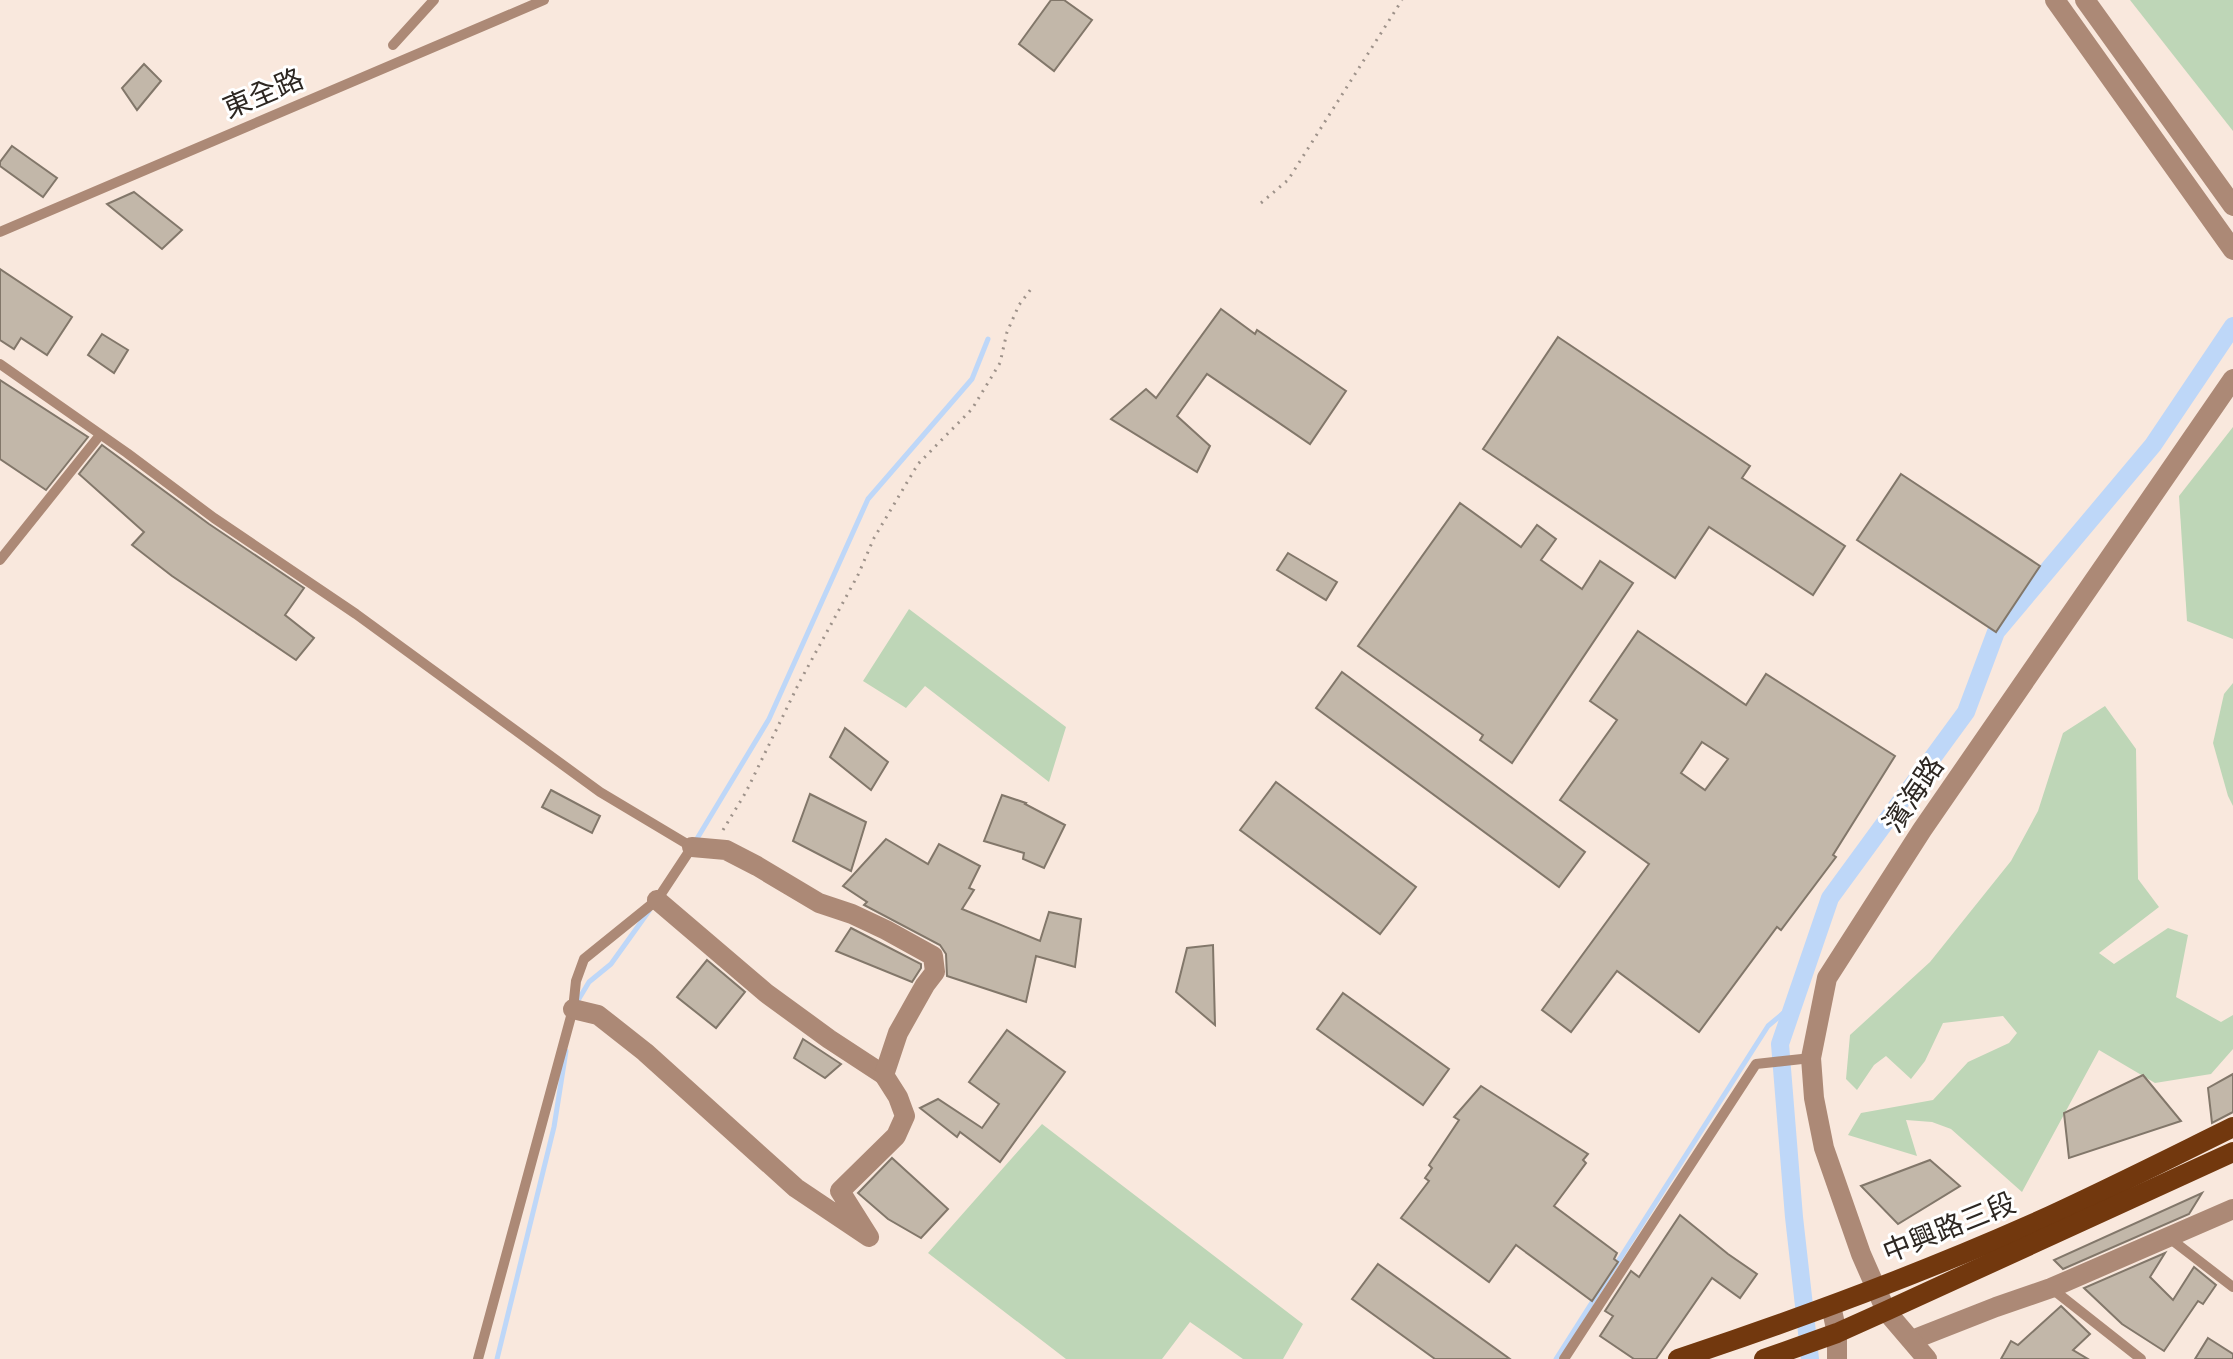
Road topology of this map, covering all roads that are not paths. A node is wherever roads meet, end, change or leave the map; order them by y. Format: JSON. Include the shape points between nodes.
{"nodes":[{"id":1,"x":434,"y":0,"type":"edge"},
{"id":2,"x":544,"y":0,"type":"edge"},
{"id":3,"x":2055,"y":0,"type":"edge"},
{"id":4,"x":2085,"y":0,"type":"edge"},
{"id":5,"x":393,"y":45,"type":"dead end"},
{"id":6,"x":2233,"y":206,"type":"edge"},
{"id":7,"x":0,"y":232,"type":"edge"},
{"id":8,"x":2233,"y":250,"type":"edge"},
{"id":9,"x":0,"y":364,"type":"edge"},
{"id":10,"x":2233,"y":379,"type":"edge"},
{"id":11,"x":100,"y":435,"type":"junction"},
{"id":12,"x":0,"y":560,"type":"edge"},
{"id":13,"x":692,"y":847,"type":"junction"},
{"id":14,"x":657,"y":900,"type":"junction"},
{"id":15,"x":573,"y":1009,"type":"junction"},
{"id":16,"x":1811,"y":1058,"type":"junction"},
{"id":17,"x":884,"y":1075,"type":"junction"},
{"id":18,"x":2233,"y":1127,"type":"edge"},
{"id":19,"x":2233,"y":1152,"type":"edge"},
{"id":20,"x":2233,"y":1209,"type":"edge"},
{"id":21,"x":2168,"y":1237,"type":"junction"},
{"id":22,"x":2233,"y":1287,"type":"edge"},
{"id":23,"x":1876,"y":1288,"type":"junction"},
{"id":24,"x":2051,"y":1288,"type":"junction"},
{"id":25,"x":1831,"y":1306,"type":"junction"},
{"id":26,"x":1886,"y":1311,"type":"junction"},
{"id":27,"x":1837,"y":1333,"type":"junction"},
{"id":28,"x":1912,"y":1340,"type":"junction"},
{"id":29,"x":1837,"y":1357,"type":"edge"},
{"id":30,"x":478,"y":1359,"type":"edge"},
{"id":31,"x":1564,"y":1359,"type":"edge"},
{"id":32,"x":1678,"y":1359,"type":"edge"},
{"id":33,"x":1764,"y":1359,"type":"edge"},
{"id":34,"x":1927,"y":1359,"type":"edge"},
{"id":35,"x":2141,"y":1359,"type":"edge"}],
"edges":[{"from":1,"to":5,"type":"lane"},
{"from":2,"to":7,"type":"lane","name":"東全路"},
{"from":3,"to":8,"type":"street"},
{"from":4,"to":6,"type":"street"},
{"from":9,"to":11,"type":"lane"},
{"from":10,"to":16,"type":"street","name":"濱海路","via":[[1922,830],[1827,978]]},
{"from":11,"to":12,"type":"lane"},
{"from":11,"to":13,"type":"lane","via":[[600,792]]},
{"from":13,"to":14,"type":"lane"},
{"from":13,"to":17,"type":"street","via":[[726,850],[819,903],[933,956],[935,972],[898,1033]]},
{"from":14,"to":15,"type":"lane","via":[[584,959]]},
{"from":14,"to":17,"type":"street","via":[[766,993]]},
{"from":15,"to":17,"type":"street","via":[[598,1015],[796,1188],[869,1237],[840,1191],[896,1136],[905,1116]]},
{"from":15,"to":30,"type":"lane"},
{"from":16,"to":23,"type":"street","name":"濱海路","via":[[1824,1148]]},
{"from":16,"to":31,"type":"lane","via":[[1756,1064]]},
{"from":18,"to":23,"type":"main road","name":"中興路三段","via":[[2033,1223]]},
{"from":19,"to":26,"type":"main road","name":"中興路三段"},
{"from":20,"to":21,"type":"street"},
{"from":21,"to":22,"type":"lane"},
{"from":21,"to":24,"type":"street"},
{"from":23,"to":25,"type":"main road","name":"中興路三段"},
{"from":23,"to":26,"type":"street","name":"濱海路"},
{"from":24,"to":28,"type":"street"},
{"from":24,"to":35,"type":"lane"},
{"from":25,"to":27,"type":"street"},
{"from":25,"to":32,"type":"main road","name":"中興路三段"},
{"from":26,"to":27,"type":"main road","name":"中興路三段"},
{"from":26,"to":28,"type":"street","name":"濱海路"},
{"from":27,"to":29,"type":"street"},
{"from":27,"to":33,"type":"main road","name":"中興路三段"},
{"from":28,"to":34,"type":"street","name":"濱海路"}]}
